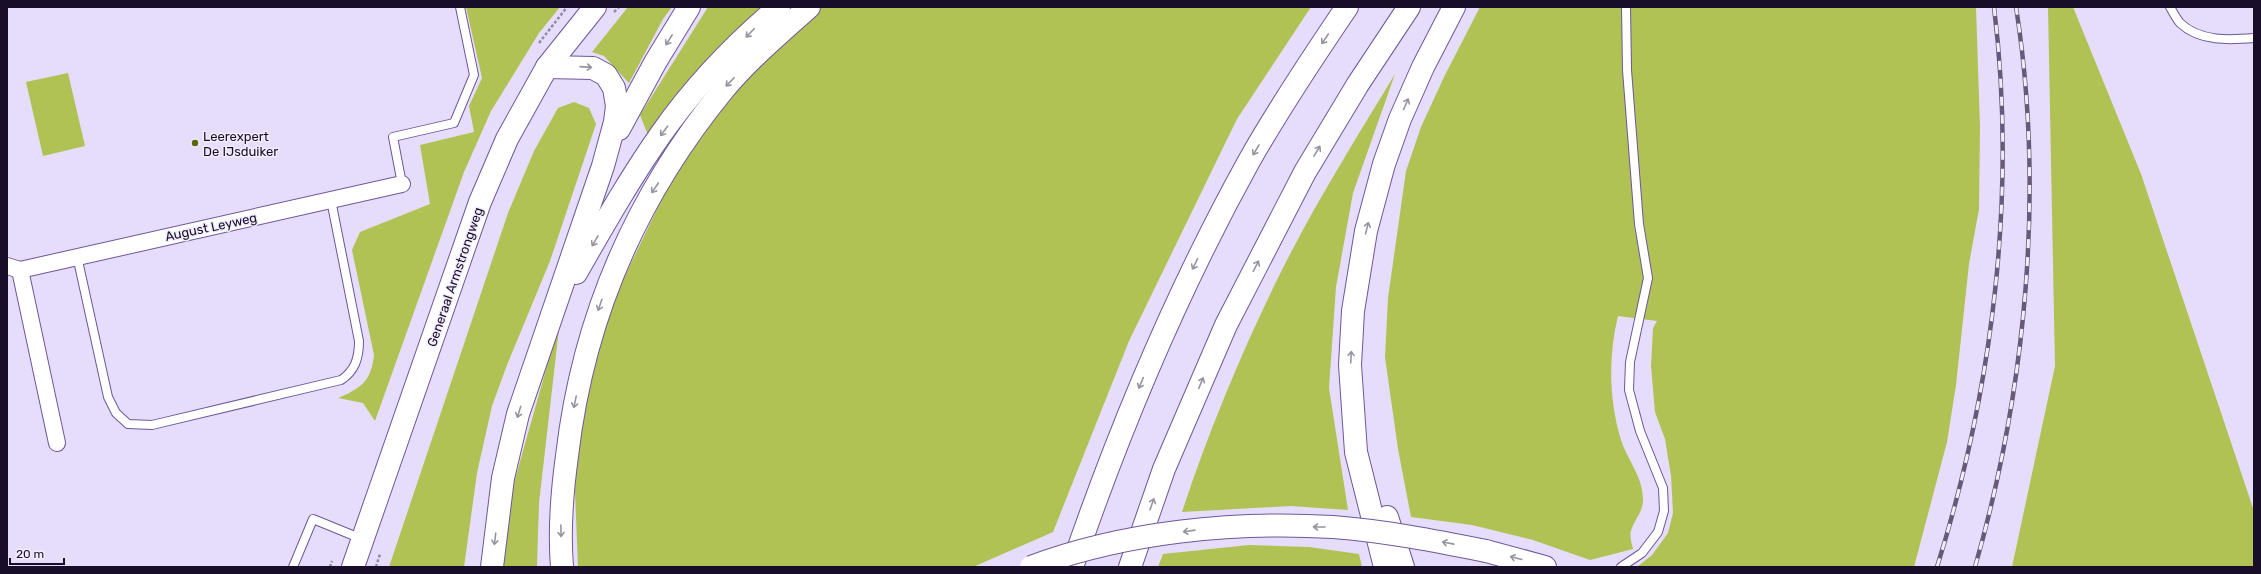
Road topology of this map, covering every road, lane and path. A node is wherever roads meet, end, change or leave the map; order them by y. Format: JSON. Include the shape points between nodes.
{"nodes":[{"id":1,"x":460,"y":7,"type":"edge"},
{"id":2,"x":619,"y":7,"type":"edge"},
{"id":3,"x":689,"y":7,"type":"edge"},
{"id":4,"x":779,"y":7,"type":"edge"},
{"id":5,"x":809,"y":7,"type":"edge"},
{"id":6,"x":1347,"y":7,"type":"edge"},
{"id":7,"x":1409,"y":7,"type":"edge"},
{"id":8,"x":1454,"y":7,"type":"edge"},
{"id":9,"x":1626,"y":7,"type":"edge"},
{"id":10,"x":2170,"y":7,"type":"edge"},
{"id":11,"x":603,"y":12,"type":"edge"},
{"id":12,"x":2253,"y":38,"type":"edge"},
{"id":13,"x":547,"y":67,"type":"junction"},
{"id":14,"x":603,"y":166,"type":"junction"},
{"id":15,"x":402,"y":184,"type":"joint"},
{"id":16,"x":331,"y":200,"type":"junction"},
{"id":17,"x":77,"y":256,"type":"junction"},
{"id":18,"x":14,"y":268,"type":"edge"},
{"id":19,"x":532,"y":375,"type":"junction"},
{"id":20,"x":1353,"y":396,"type":"junction"},
{"id":21,"x":57,"y":443,"type":"dead end"},
{"id":22,"x":373,"y":543,"type":"junction"},
{"id":23,"x":293,"y":567,"type":"edge"},
{"id":24,"x":353,"y":567,"type":"edge"},
{"id":25,"x":376,"y":567,"type":"edge"},
{"id":26,"x":492,"y":567,"type":"edge"},
{"id":27,"x":562,"y":567,"type":"edge"},
{"id":28,"x":1031,"y":567,"type":"edge"},
{"id":29,"x":1072,"y":567,"type":"edge"},
{"id":30,"x":1130,"y":567,"type":"edge"},
{"id":31,"x":1385,"y":567,"type":"edge"},
{"id":32,"x":1404,"y":567,"type":"edge"},
{"id":33,"x":1545,"y":567,"type":"edge"},
{"id":34,"x":1621,"y":567,"type":"edge"}],
"edges":[{"from":1,"to":15,"type":"lane","via":[[474,75],[454,123],[392,136]]},
{"from":2,"to":11,"type":"path"},
{"from":3,"to":14,"type":"main road","one_way":true,"via":[[627,112]]},
{"from":4,"to":19,"type":"main road","one_way":true,"via":[[754,28],[705,80],[662,133],[618,200],[575,274]]},
{"from":5,"to":27,"type":"main road","one_way":true,"via":[[767,44],[725,88],[647,200],[625,242],[600,304],[582,364],[571,421],[561,525]]},
{"from":6,"to":29,"type":"main road","one_way":true,"via":[[1305,69],[1250,160],[1201,252],[1130,409],[1101,482]]},
{"from":30,"to":7,"type":"main road","one_way":true,"via":[[1164,469],[1226,324],[1304,172]]},
{"from":20,"to":8,"type":"main road","one_way":true,"via":[[1350,366],[1353,311],[1366,231],[1384,164],[1400,119]]},
{"from":9,"to":34,"type":"lane","via":[[1627,70],[1639,224],[1648,278],[1630,362],[1629,390],[1640,431],[1663,488],[1664,511],[1658,532],[1642,553]]},
{"from":10,"to":12,"type":"lane","via":[[2181,23],[2201,35],[2223,40]]},
{"from":11,"to":13,"type":"main road","name":"Generaal Armstrongweg"},
{"from":13,"to":14,"type":"main road","one_way":true,"via":[[593,68],[606,75],[614,88],[617,106],[615,122]]},
{"from":13,"to":22,"type":"main road","name":"Generaal Armstrongweg","via":[[507,139],[480,202]]},
{"from":14,"to":19,"type":"main road"},
{"from":15,"to":16,"type":"street","name":"August Leyweg"},
{"from":16,"to":17,"type":"street","name":"August Leyweg"},
{"from":16,"to":17,"type":"lane","via":[[359,341],[359,359],[349,375],[340,380],[152,425],[128,424],[116,412],[108,397]]},
{"from":17,"to":18,"type":"street","name":"August Leyweg"},
{"from":18,"to":21,"type":"street","name":"August Leyweg"},
{"from":19,"to":26,"type":"main road","one_way":true,"via":[[518,414],[503,478]]},
{"from":20,"to":31,"type":"main road","via":[[1356,452]]},
{"from":20,"to":32,"type":"main road","via":[[1366,449]]},
{"from":22,"to":23,"type":"lane","via":[[313,519]]},
{"from":22,"to":24,"type":"main road","name":"Generaal Armstrongweg"},
{"from":22,"to":25,"type":"path"},
{"from":33,"to":28,"type":"main road","one_way":true,"bridge":true,"via":[[1486,551],[1370,531],[1332,527],[1269,526],[1201,529],[1126,540],[1086,549]]}]}
